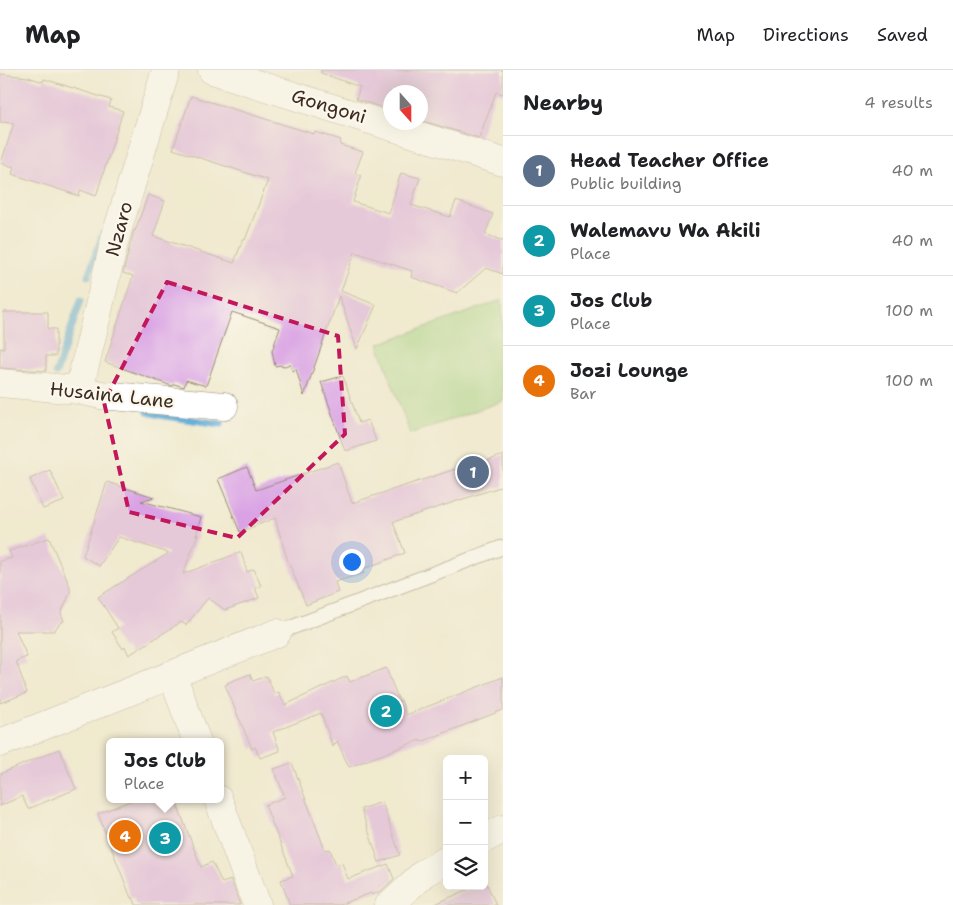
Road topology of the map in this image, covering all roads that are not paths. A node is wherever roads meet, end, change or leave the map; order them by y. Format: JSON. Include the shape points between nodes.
{"nodes":[{"id":1,"x":166,"y":70,"type":"edge"},
{"id":2,"x":212,"y":70,"type":"edge"},
{"id":3,"x":503,"y":162,"type":"edge"},
{"id":4,"x":0,"y":383,"type":"edge"},
{"id":5,"x":79,"y":390,"type":"junction"},
{"id":6,"x":224,"y":406,"type":"dead end"},
{"id":7,"x":503,"y":547,"type":"edge"},
{"id":8,"x":277,"y":633,"type":"joint"},
{"id":9,"x":172,"y":674,"type":"junction"},
{"id":10,"x":196,"y":738,"type":"edge"},
{"id":11,"x":0,"y":743,"type":"edge"},
{"id":12,"x":219,"y":803,"type":"edge"},
{"id":13,"x":503,"y":828,"type":"edge"},
{"id":14,"x":488,"y":837,"type":"edge"},
{"id":15,"x":443,"y":862,"type":"edge"},
{"id":16,"x":257,"y":905,"type":"edge"},
{"id":17,"x":389,"y":905,"type":"edge"}],
"edges":[{"from":1,"to":5,"type":"street","name":"Nzaro","via":[[116,235]]},
{"from":2,"to":3,"type":"street","name":"Gongoni"},
{"from":4,"to":5,"type":"street","name":"Husaina Lane"},
{"from":5,"to":6,"type":"street","name":"Husaina Lane","via":[[101,395]]},
{"from":7,"to":8,"type":"lane"},
{"from":8,"to":9,"type":"street"},
{"from":9,"to":10,"type":"street"},
{"from":9,"to":11,"type":"street"},
{"from":12,"to":16,"type":"street"},
{"from":13,"to":14,"type":"street"},
{"from":15,"to":17,"type":"street","via":[[424,873]]}]}
